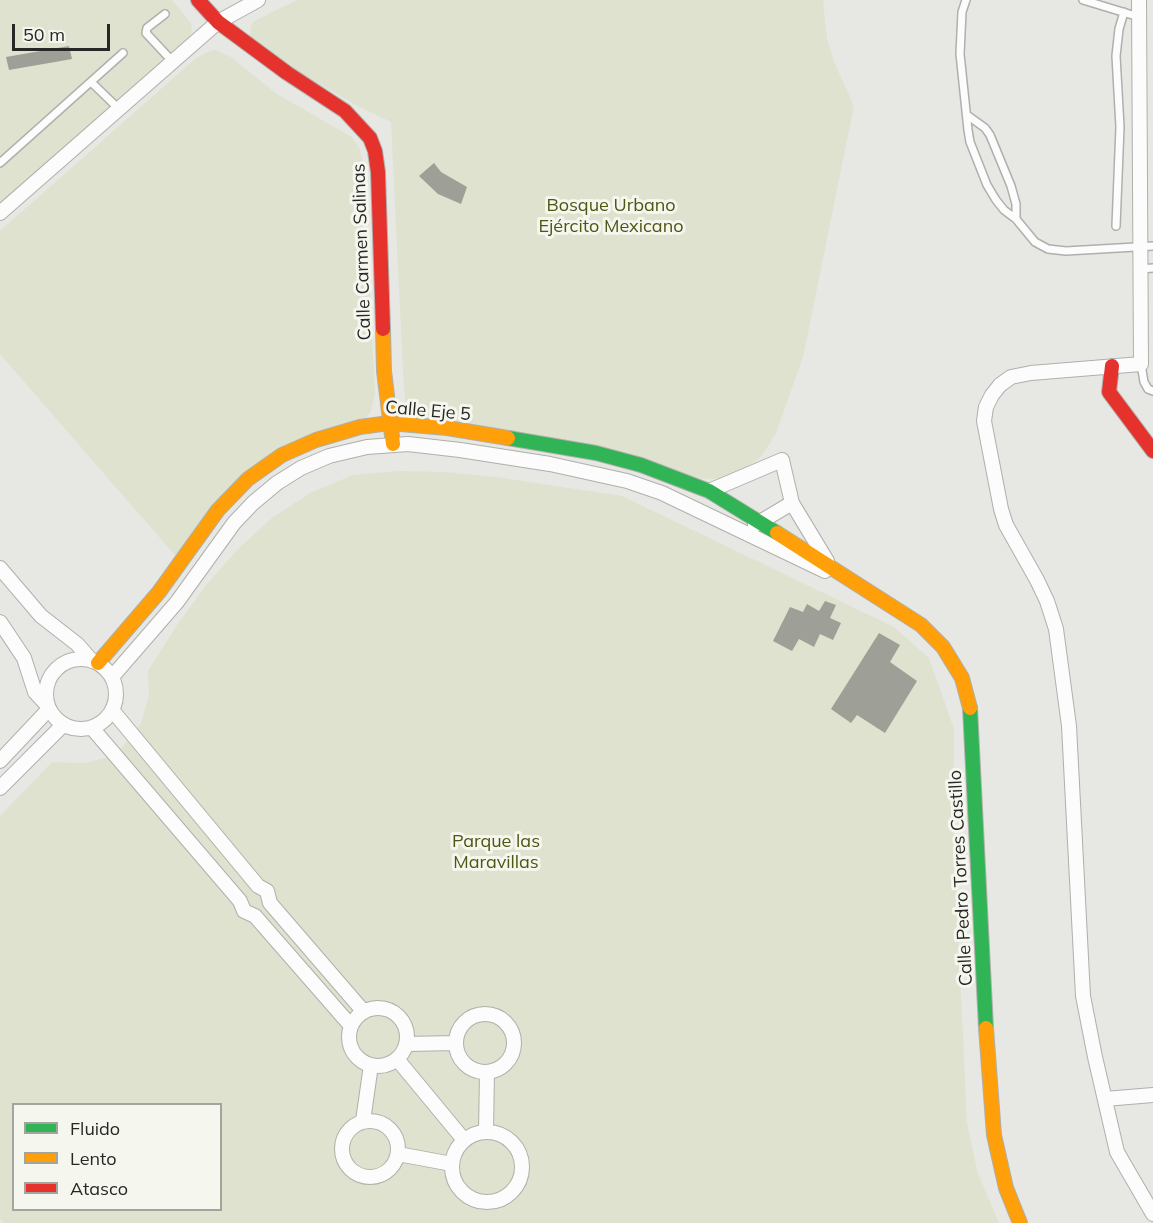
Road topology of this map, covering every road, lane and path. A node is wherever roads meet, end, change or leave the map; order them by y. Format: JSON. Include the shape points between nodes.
{"nodes":[{"id":1,"x":198,"y":0,"type":"edge"},
{"id":2,"x":258,"y":0,"type":"edge"},
{"id":3,"x":966,"y":0,"type":"edge"},
{"id":4,"x":1083,"y":0,"type":"edge"},
{"id":5,"x":1139,"y":0,"type":"edge"},
{"id":6,"x":1124,"y":12,"type":"junction"},
{"id":7,"x":165,"y":14,"type":"dead end"},
{"id":8,"x":1139,"y":17,"type":"junction"},
{"id":9,"x":218,"y":22,"type":"junction"},
{"id":10,"x":123,"y":52,"type":"dead end"},
{"id":11,"x":173,"y":62,"type":"junction"},
{"id":12,"x":91,"y":82,"type":"junction"},
{"id":13,"x":119,"y":109,"type":"junction"},
{"id":14,"x":1147,"y":109,"type":"edge"},
{"id":15,"x":967,"y":115,"type":"junction"},
{"id":16,"x":0,"y":164,"type":"edge"},
{"id":17,"x":0,"y":213,"type":"edge"},
{"id":18,"x":1016,"y":219,"type":"junction"},
{"id":19,"x":1116,"y":226,"type":"dead end"},
{"id":20,"x":1147,"y":246,"type":"edge"},
{"id":21,"x":1147,"y":268,"type":"edge"},
{"id":22,"x":1141,"y":364,"type":"junction"},
{"id":23,"x":1112,"y":366,"type":"junction"},
{"id":24,"x":1153,"y":391,"type":"edge"},
{"id":25,"x":389,"y":423,"type":"junction"},
{"id":26,"x":393,"y":444,"type":"junction"},
{"id":27,"x":1153,"y":451,"type":"edge"},
{"id":28,"x":709,"y":491,"type":"junction"},
{"id":29,"x":792,"y":503,"type":"junction"},
{"id":30,"x":760,"y":522,"type":"junction"},
{"id":31,"x":740,"y":531,"type":"junction"},
{"id":32,"x":827,"y":568,"type":"junction"},
{"id":33,"x":2,"y":572,"type":"edge"},
{"id":34,"x":0,"y":622,"type":"edge"},
{"id":35,"x":95,"y":662,"type":"junction"},
{"id":36,"x":112,"y":677,"type":"junction"},
{"id":37,"x":48,"y":707,"type":"junction"},
{"id":38,"x":112,"y":710,"type":"junction"},
{"id":39,"x":63,"y":725,"type":"junction"},
{"id":40,"x":92,"y":728,"type":"junction"},
{"id":41,"x":0,"y":761,"type":"edge"},
{"id":42,"x":0,"y":788,"type":"edge"},
{"id":43,"x":258,"y":886,"type":"junction"},
{"id":44,"x":240,"y":901,"type":"junction"},
{"id":45,"x":270,"y":903,"type":"junction"},
{"id":46,"x":255,"y":916,"type":"junction"},
{"id":47,"x":364,"y":1012,"type":"junction"},
{"id":48,"x":351,"y":1026,"type":"junction"},
{"id":49,"x":456,"y":1042,"type":"junction"},
{"id":50,"x":407,"y":1044,"type":"junction"},
{"id":51,"x":397,"y":1059,"type":"junction"},
{"id":52,"x":371,"y":1065,"type":"junction"},
{"id":53,"x":487,"y":1072,"type":"junction"},
{"id":54,"x":1153,"y":1095,"type":"edge"},
{"id":55,"x":1105,"y":1099,"type":"junction"},
{"id":56,"x":363,"y":1121,"type":"junction"},
{"id":57,"x":486,"y":1132,"type":"junction"},
{"id":58,"x":464,"y":1140,"type":"junction"},
{"id":59,"x":398,"y":1154,"type":"junction"},
{"id":60,"x":452,"y":1164,"type":"junction"},
{"id":61,"x":1153,"y":1214,"type":"edge"},
{"id":62,"x":1020,"y":1223,"type":"edge"}],
"edges":[{"from":1,"to":9,"type":"street","name":"Calle Carmen Salinas"},
{"from":2,"to":9,"type":"street"},
{"from":3,"to":15,"type":"lane","via":[[960,54]]},
{"from":4,"to":6,"type":"lane"},
{"from":5,"to":8,"type":"street"},
{"from":6,"to":8,"type":"lane"},
{"from":6,"to":19,"type":"lane","via":[[1116,56],[1120,127]]},
{"from":7,"to":11,"type":"lane","via":[[146,33]]},
{"from":8,"to":14,"type":"street"},
{"from":9,"to":11,"type":"street"},
{"from":9,"to":25,"type":"street","name":"Calle Carmen Salinas","via":[[345,111],[370,138],[378,172]]},
{"from":10,"to":12,"type":"lane"},
{"from":11,"to":13,"type":"street"},
{"from":12,"to":13,"type":"lane"},
{"from":12,"to":16,"type":"lane"},
{"from":13,"to":17,"type":"street"},
{"from":14,"to":20,"type":"street"},
{"from":15,"to":18,"type":"lane","via":[[970,142],[987,185],[1004,210]]},
{"from":15,"to":18,"type":"lane","via":[[990,135],[1011,186]]},
{"from":18,"to":20,"type":"lane","via":[[1035,242],[1048,249]]},
{"from":20,"to":21,"type":"street"},
{"from":21,"to":22,"type":"street"},
{"from":22,"to":23,"type":"street"},
{"from":22,"to":24,"type":"lane","via":[[1144,382]]},
{"from":23,"to":27,"type":"street","via":[[1109,392]]},
{"from":23,"to":55,"type":"street","via":[[1011,377],[992,395],[984,421],[1006,525],[1037,580],[1056,629],[1069,726],[1083,996]]},
{"from":25,"to":26,"type":"street","name":"Calle Carmen Salinas"},
{"from":25,"to":28,"type":"street","name":"Calle Eje 5","via":[[447,428],[596,453]]},
{"from":25,"to":35,"type":"street","name":"Calle Eje 5","via":[[316,440],[282,455],[249,479],[218,510],[159,592]]},
{"from":26,"to":31,"type":"street","name":"Calle Eje 5","via":[[460,450],[588,471],[662,493]]},
{"from":26,"to":36,"type":"street","name":"Calle Eje 5","via":[[329,456],[301,468],[253,503],[177,602]]},
{"from":28,"to":29,"type":"street","via":[[782,460]]},
{"from":28,"to":30,"type":"street","name":"Calle Eje 5"},
{"from":29,"to":30,"type":"street"},
{"from":29,"to":32,"type":"street"},
{"from":30,"to":31,"type":"street"},
{"from":30,"to":32,"type":"street","name":"Calle Eje 5"},
{"from":31,"to":32,"type":"street","name":"Calle Eje 5"},
{"from":32,"to":62,"type":"street","name":"Calle Pedro Torres Castillo","via":[[921,625],[943,647],[962,678],[974,758],[994,1135],[1006,1188]]},
{"from":33,"to":35,"type":"street","via":[[40,616]]},
{"from":34,"to":37,"type":"street","via":[[24,658],[35,692]]},
{"from":35,"to":36,"type":"street"},
{"from":35,"to":37,"type":"street","via":[[81,658],[60,665],[47,683]]},
{"from":36,"to":38,"type":"street","via":[[116,699]]},
{"from":37,"to":39,"type":"street"},
{"from":37,"to":41,"type":"street"},
{"from":38,"to":40,"type":"street"},
{"from":38,"to":43,"type":"street"},
{"from":39,"to":40,"type":"street"},
{"from":39,"to":42,"type":"street"},
{"from":40,"to":44,"type":"street"},
{"from":43,"to":44,"type":"street","via":[[246,889]]},
{"from":43,"to":45,"type":"street","via":[[267,891]]},
{"from":44,"to":46,"type":"street","via":[[244,911]]},
{"from":45,"to":46,"type":"street","via":[[266,912]]},
{"from":45,"to":47,"type":"street"},
{"from":46,"to":48,"type":"street"},
{"from":47,"to":48,"type":"street"},
{"from":47,"to":50,"type":"street","via":[[374,1008],[393,1012],[405,1025]]},
{"from":48,"to":52,"type":"street","via":[[350,1046],[362,1062]]},
{"from":49,"to":50,"type":"street"},
{"from":49,"to":53,"type":"street","via":[[468,1067]]},
{"from":49,"to":53,"type":"street","via":[[462,1025],[478,1015],[487,1014],[504,1022],[513,1038],[510,1057],[496,1070]]},
{"from":50,"to":51,"type":"street"},
{"from":51,"to":52,"type":"street"},
{"from":51,"to":58,"type":"street"},
{"from":52,"to":56,"type":"street"},
{"from":53,"to":57,"type":"street"},
{"from":54,"to":55,"type":"street"},
{"from":55,"to":61,"type":"street","via":[[1117,1152]]},
{"from":56,"to":59,"type":"street","via":[[373,1120],[390,1128]]},
{"from":56,"to":59,"type":"street","via":[[343,1139],[343,1156],[353,1172],[371,1177],[381,1175],[389,1170]]},
{"from":57,"to":58,"type":"street"},
{"from":57,"to":60,"type":"street","via":[[508,1138],[521,1157],[522,1169],[513,1190],[493,1202],[470,1198],[454,1181]]},
{"from":58,"to":60,"type":"street"},
{"from":59,"to":60,"type":"street"}]}
